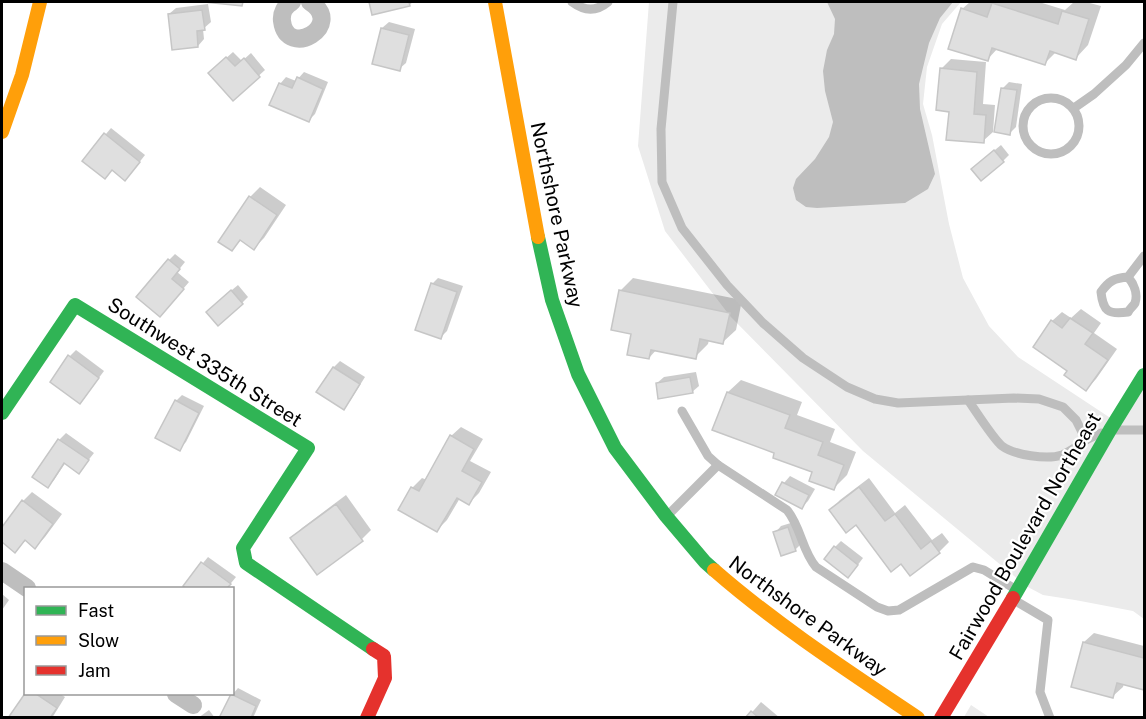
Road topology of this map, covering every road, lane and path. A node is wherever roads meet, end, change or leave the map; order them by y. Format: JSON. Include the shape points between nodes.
{"nodes":[{"id":1,"x":40,"y":2,"type":"edge"},
{"id":2,"x":292,"y":2,"type":"edge"},
{"id":3,"x":310,"y":2,"type":"edge"},
{"id":4,"x":495,"y":2,"type":"edge"},
{"id":5,"x":572,"y":2,"type":"edge"},
{"id":6,"x":608,"y":2,"type":"edge"},
{"id":7,"x":673,"y":2,"type":"edge"},
{"id":8,"x":1144,"y":43,"type":"edge"},
{"id":9,"x":1074,"y":108,"type":"junction"},
{"id":10,"x":2,"y":131,"type":"edge"},
{"id":11,"x":1144,"y":256,"type":"edge"},
{"id":12,"x":1128,"y":277,"type":"junction"},
{"id":13,"x":1144,"y":375,"type":"edge"},
{"id":14,"x":968,"y":400,"type":"junction"},
{"id":15,"x":682,"y":411,"type":"dead end"},
{"id":16,"x":2,"y":413,"type":"edge"},
{"id":17,"x":1110,"y":430,"type":"junction"},
{"id":18,"x":1144,"y":430,"type":"edge"},
{"id":19,"x":1086,"y":440,"type":"junction"},
{"id":20,"x":718,"y":465,"type":"junction"},
{"id":21,"x":666,"y":516,"type":"junction"},
{"id":22,"x":2,"y":571,"type":"edge"},
{"id":23,"x":26,"y":587,"type":"edge"},
{"id":24,"x":1015,"y":595,"type":"junction"},
{"id":25,"x":179,"y":695,"type":"edge"},
{"id":26,"x":193,"y":705,"type":"dead end"},
{"id":27,"x":367,"y":717,"type":"edge"},
{"id":28,"x":918,"y":717,"type":"edge"},
{"id":29,"x":941,"y":717,"type":"edge"},
{"id":30,"x":1050,"y":717,"type":"edge"}],
"edges":[{"from":1,"to":10,"type":"street","via":[[22,75]]},
{"from":2,"to":3,"type":"street","via":[[283,11],[282,24],[290,35],[303,39],[315,33],[321,20],[317,7]]},
{"from":4,"to":21,"type":"street","name":"Northshore Parkway","via":[[552,300],[578,374],[615,448]]},
{"from":5,"to":6,"type":"lane","via":[[588,9]]},
{"from":7,"to":14,"type":"lane","via":[[661,129],[662,182],[682,228],[763,323],[803,358],[847,387],[875,399],[898,403]]},
{"from":8,"to":9,"type":"lane","via":[[1126,65]]},
{"from":9,"to":9,"type":"lane","via":[[1062,99],[1047,97],[1034,102],[1024,114],[1022,129],[1028,143],[1039,152],[1054,154],[1068,149],[1077,137],[1079,122]]},
{"from":11,"to":12,"type":"lane"},
{"from":12,"to":12,"type":"lane","via":[[1107,284],[1101,292],[1108,311],[1128,312],[1135,304],[1134,284]]},
{"from":13,"to":17,"type":"street","name":"Fairwood Boulevard Northeast"},
{"from":14,"to":19,"type":"lane","via":[[1039,399],[1064,407]]},
{"from":14,"to":19,"type":"lane","via":[[1001,446],[1016,452],[1062,455]]},
{"from":15,"to":20,"type":"lane","via":[[708,456]]},
{"from":16,"to":27,"type":"street","name":"Southwest 335th Street","via":[[75,305],[308,448],[243,548],[246,563],[384,656],[385,678]]},
{"from":17,"to":18,"type":"lane"},
{"from":17,"to":19,"type":"lane"},
{"from":17,"to":24,"type":"street","name":"Fairwood Boulevard Northeast"},
{"from":20,"to":21,"type":"lane"},
{"from":20,"to":24,"type":"lane","via":[[787,510],[816,567],[876,607],[899,610],[973,567],[984,570]]},
{"from":21,"to":28,"type":"street","name":"Northshore Parkway","via":[[705,562],[745,597]]},
{"from":22,"to":23,"type":"street"},
{"from":24,"to":29,"type":"street","name":"Fairwood Boulevard Northeast"},
{"from":24,"to":30,"type":"lane","via":[[1048,620],[1040,692]]},
{"from":25,"to":26,"type":"street"}]}
